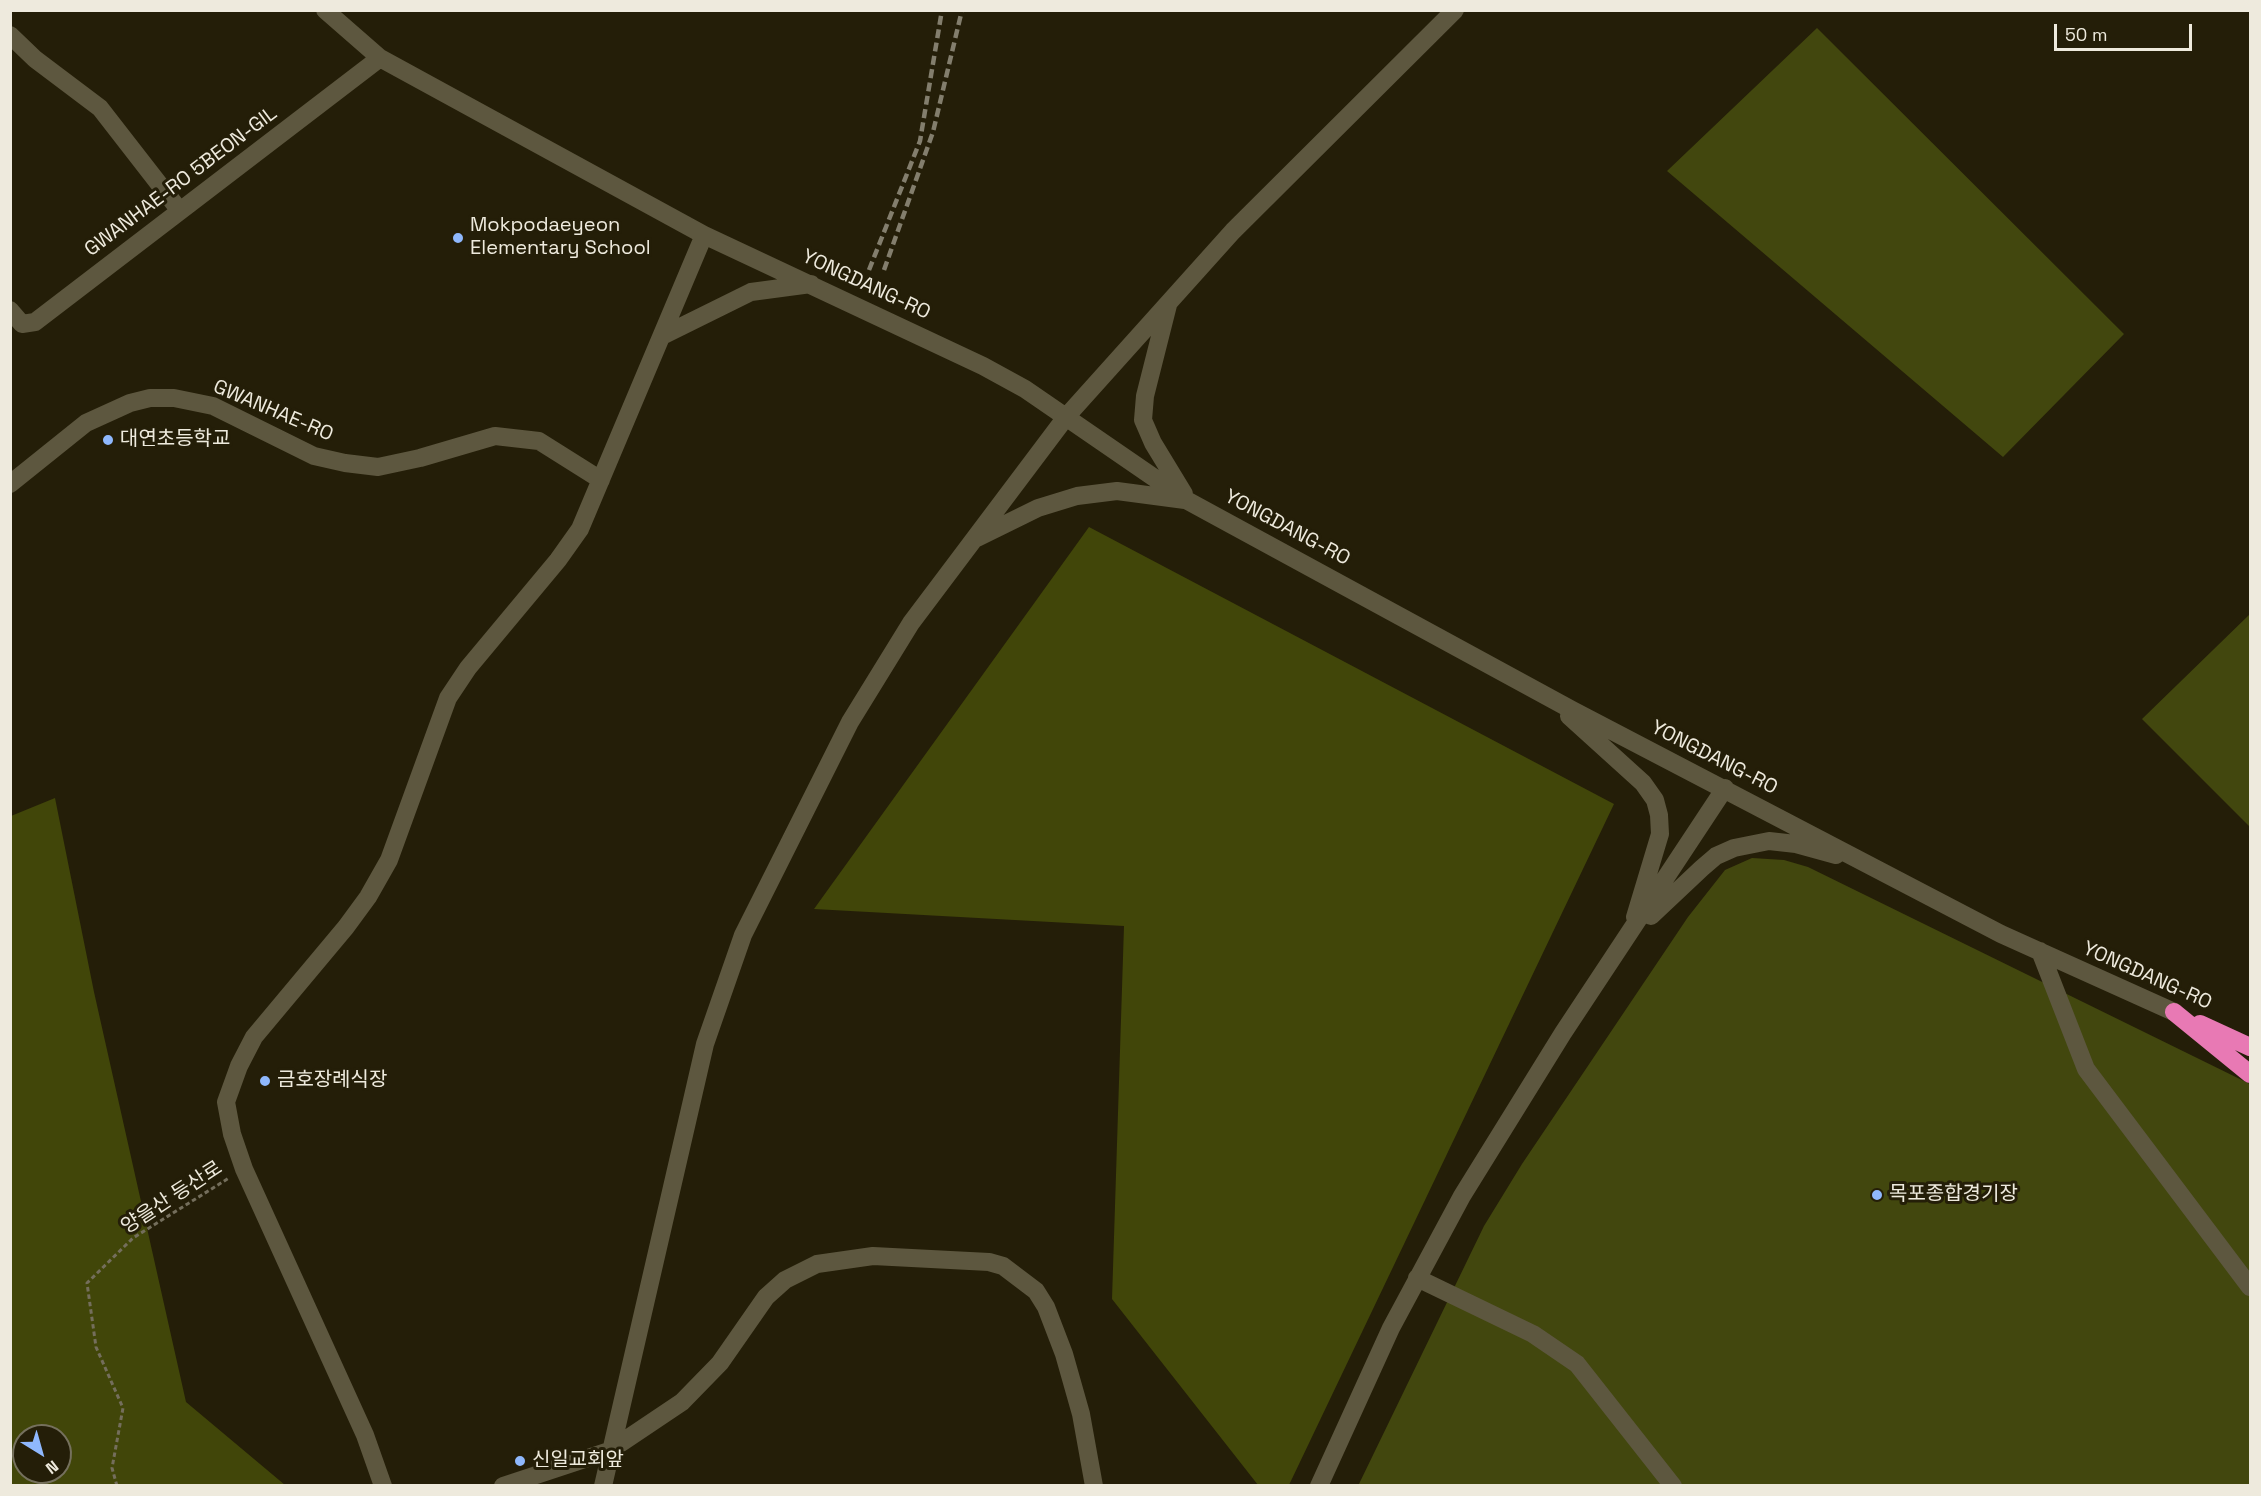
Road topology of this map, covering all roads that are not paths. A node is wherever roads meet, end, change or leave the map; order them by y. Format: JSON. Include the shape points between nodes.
{"nodes":[{"id":1,"x":325,"y":10,"type":"edge"},
{"id":2,"x":1455,"y":10,"type":"edge"},
{"id":3,"x":10,"y":35,"type":"edge"},
{"id":4,"x":380,"y":58,"type":"junction"},
{"id":5,"x":180,"y":211,"type":"junction"},
{"id":6,"x":704,"y":235,"type":"junction"},
{"id":7,"x":813,"y":284,"type":"junction"},
{"id":8,"x":1168,"y":302,"type":"junction"},
{"id":9,"x":10,"y":310,"type":"edge"},
{"id":10,"x":662,"y":336,"type":"junction"},
{"id":11,"x":1066,"y":417,"type":"junction"},
{"id":12,"x":600,"y":480,"type":"junction"},
{"id":13,"x":10,"y":484,"type":"edge"},
{"id":14,"x":1188,"y":501,"type":"junction"},
{"id":15,"x":973,"y":540,"type":"junction"},
{"id":16,"x":1548,"y":697,"type":"junction"},
{"id":17,"x":1725,"y":788,"type":"junction"},
{"id":18,"x":1866,"y":863,"type":"junction"},
{"id":19,"x":1628,"y":937,"type":"junction"},
{"id":20,"x":2040,"y":951,"type":"junction"},
{"id":21,"x":2174,"y":1012,"type":"junction"},
{"id":22,"x":2250,"y":1047,"type":"edge"},
{"id":23,"x":2250,"y":1074,"type":"edge"},
{"id":24,"x":1417,"y":1278,"type":"junction"},
{"id":25,"x":2250,"y":1287,"type":"edge"},
{"id":26,"x":609,"y":1451,"type":"junction"},
{"id":27,"x":383,"y":1485,"type":"edge"},
{"id":28,"x":503,"y":1485,"type":"edge"},
{"id":29,"x":603,"y":1485,"type":"edge"},
{"id":30,"x":1094,"y":1485,"type":"edge"},
{"id":31,"x":1319,"y":1485,"type":"edge"},
{"id":32,"x":1672,"y":1485,"type":"edge"}],
"edges":[{"from":1,"to":4,"type":"street","name":"YONGDANG-RO"},
{"from":2,"to":8,"type":"street","via":[[1233,231]]},
{"from":3,"to":5,"type":"street","via":[[100,108]]},
{"from":4,"to":5,"type":"street","name":"GWANHAE-RO 5BEON-GIL"},
{"from":4,"to":6,"type":"street","name":"YONGDANG-RO"},
{"from":5,"to":9,"type":"street","name":"GWANHAE-RO 5BEON-GIL","via":[[35,322],[22,324]]},
{"from":6,"to":7,"type":"street","name":"YONGDANG-RO"},
{"from":6,"to":10,"type":"street"},
{"from":7,"to":10,"type":"street","via":[[751,292]]},
{"from":7,"to":11,"type":"street","name":"YONGDANG-RO","via":[[983,366]]},
{"from":8,"to":11,"type":"street"},
{"from":8,"to":14,"type":"street","via":[[1145,396],[1143,420]]},
{"from":10,"to":12,"type":"street"},
{"from":11,"to":14,"type":"street","name":"YONGDANG-RO"},
{"from":11,"to":15,"type":"street"},
{"from":12,"to":13,"type":"street","name":"GWANHAE-RO","via":[[539,441],[495,436],[378,467],[345,463],[314,456],[213,406],[150,398],[86,423]]},
{"from":12,"to":27,"type":"street","via":[[587,516],[574,537],[448,698],[389,860],[346,927],[254,1037],[226,1102],[244,1169],[365,1435]]},
{"from":14,"to":15,"type":"street","via":[[1117,491],[1077,496],[1038,508]]},
{"from":14,"to":16,"type":"street","name":"YONGDANG-RO"},
{"from":15,"to":26,"type":"street","via":[[911,623],[850,722],[743,934],[705,1044]]},
{"from":16,"to":17,"type":"street","name":"YONGDANG-RO"},
{"from":16,"to":19,"type":"street","via":[[1643,783],[1655,800],[1660,834]]},
{"from":17,"to":18,"type":"street","name":"YONGDANG-RO"},
{"from":17,"to":19,"type":"street"},
{"from":18,"to":19,"type":"street","via":[[1796,844],[1769,841],[1734,848],[1702,868]]},
{"from":18,"to":20,"type":"street","name":"YONGDANG-RO"},
{"from":19,"to":24,"type":"street","via":[[1506,1125]]},
{"from":20,"to":21,"type":"street","name":"YONGDANG-RO"},
{"from":20,"to":25,"type":"street","via":[[2086,1069]]},
{"from":21,"to":22,"type":"highway","name":"YONGDANG-RO"},
{"from":21,"to":23,"type":"highway"},
{"from":24,"to":31,"type":"street"},
{"from":24,"to":32,"type":"street","via":[[1533,1334],[1577,1364]]},
{"from":26,"to":28,"type":"street"},
{"from":26,"to":29,"type":"street"},
{"from":26,"to":30,"type":"street","via":[[682,1402],[720,1363],[766,1297],[798,1271],[817,1264],[873,1256],[989,1262],[1019,1276],[1046,1307],[1081,1414]]}]}
